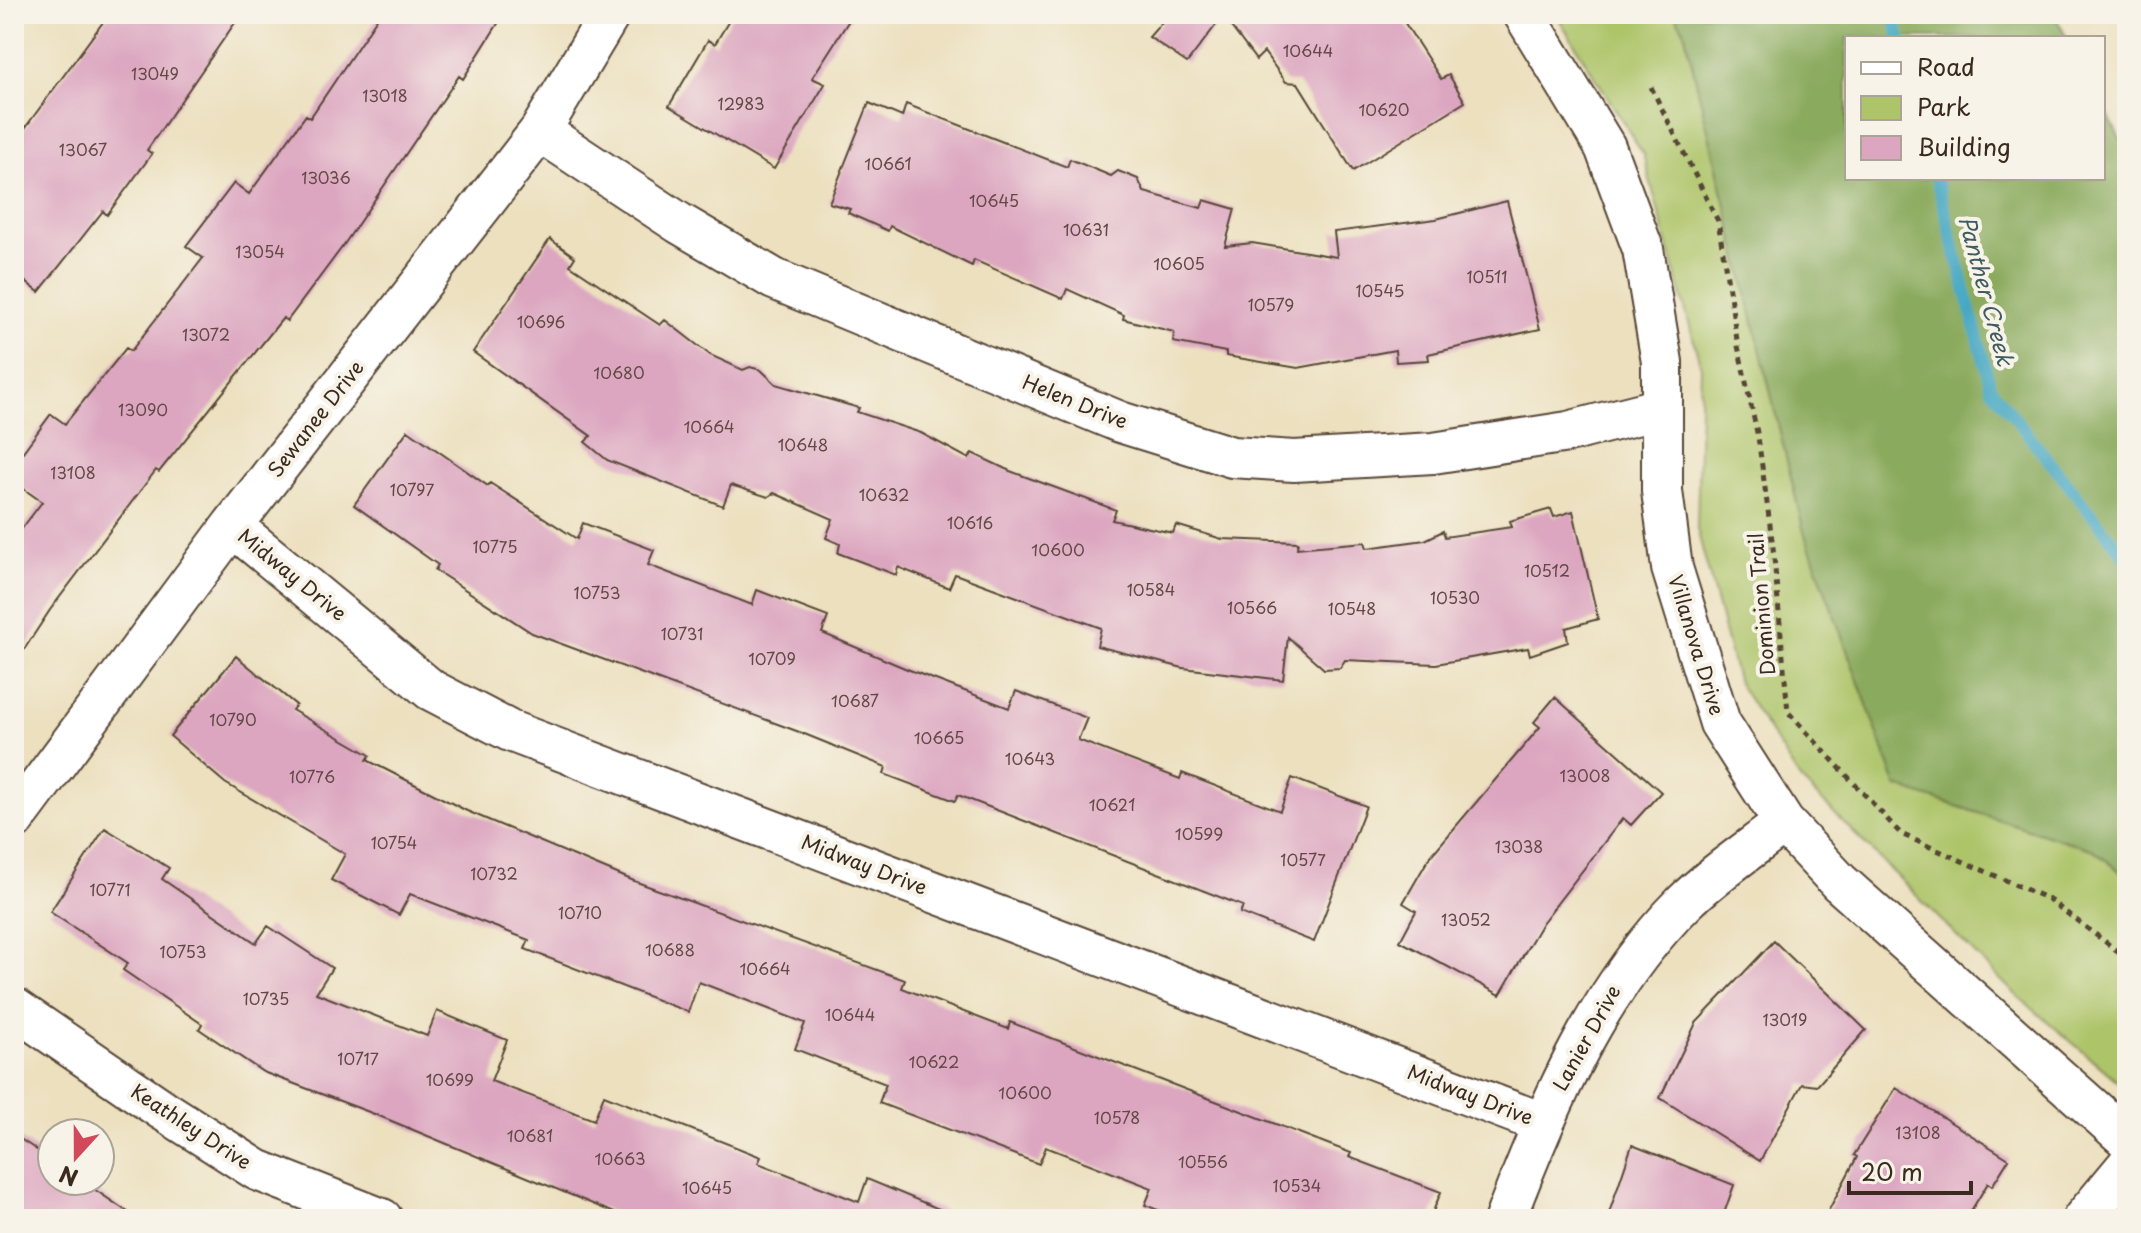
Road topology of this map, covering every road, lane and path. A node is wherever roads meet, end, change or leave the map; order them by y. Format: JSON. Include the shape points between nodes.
{"nodes":[{"id":1,"x":610,"y":14,"type":"edge"},
{"id":2,"x":1524,"y":14,"type":"edge"},
{"id":3,"x":1651,"y":87,"type":"dead end"},
{"id":4,"x":540,"y":131,"type":"junction"},
{"id":5,"x":1662,"y":408,"type":"junction"},
{"id":6,"x":232,"y":526,"type":"junction"},
{"id":7,"x":14,"y":820,"type":"edge"},
{"id":8,"x":1784,"y":823,"type":"junction"},
{"id":9,"x":2127,"y":958,"type":"edge"},
{"id":10,"x":14,"y":1008,"type":"edge"},
{"id":11,"x":1542,"y":1123,"type":"junction"},
{"id":12,"x":2127,"y":1139,"type":"edge"},
{"id":13,"x":2127,"y":1166,"type":"edge"},
{"id":14,"x":382,"y":1219,"type":"edge"},
{"id":15,"x":1505,"y":1219,"type":"edge"},
{"id":16,"x":2083,"y":1219,"type":"edge"}],
"edges":[{"from":1,"to":4,"type":"street","name":"Sewanee Drive"},
{"from":2,"to":5,"type":"street","name":"Villanova Drive","via":[[1594,126],[1632,212],[1658,322]]},
{"from":3,"to":9,"type":"path","name":"Dominion Trail","via":[[1718,221],[1758,437],[1788,712],[1901,834],[2048,899]]},
{"from":4,"to":5,"type":"street","name":"Helen Drive","via":[[774,279],[1120,422],[1232,457],[1294,461],[1433,453],[1568,432]]},
{"from":4,"to":6,"type":"street","name":"Sewanee Drive"},
{"from":5,"to":8,"type":"street","name":"Villanova Drive","via":[[1662,491],[1680,603],[1720,723]]},
{"from":6,"to":7,"type":"street","name":"Sewanee Drive"},
{"from":6,"to":11,"type":"street","name":"Midway Drive","via":[[431,690],[510,731]]},
{"from":8,"to":11,"type":"street","name":"Lanier Drive","via":[[1684,902],[1614,985]]},
{"from":8,"to":12,"type":"street","name":"Villanova Drive","via":[[1839,882]]},
{"from":10,"to":14,"type":"street","name":"Keathley Drive","via":[[257,1170]]},
{"from":11,"to":15,"type":"street","name":"Lanier Drive"},
{"from":13,"to":16,"type":"street"}]}
